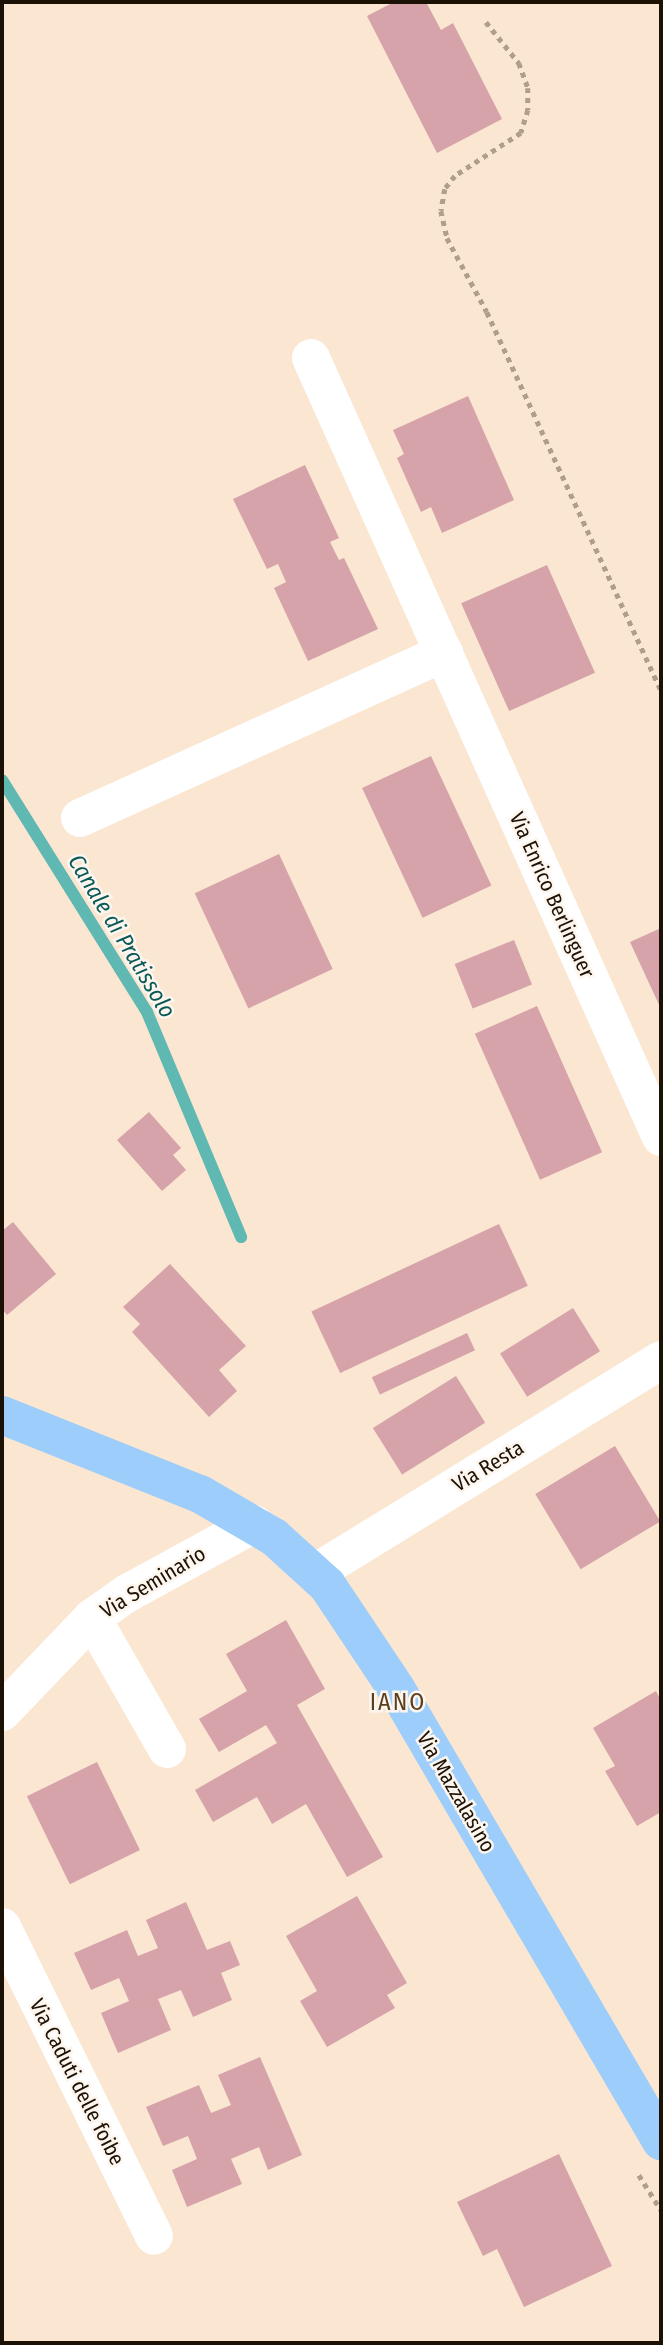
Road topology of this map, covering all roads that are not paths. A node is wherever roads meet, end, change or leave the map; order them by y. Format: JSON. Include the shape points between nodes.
{"nodes":[{"id":1,"x":311,"y":358,"type":"dead end"},
{"id":2,"x":444,"y":653,"type":"junction"},
{"id":3,"x":80,"y":818,"type":"dead end"},
{"id":4,"x":661,"y":1137,"type":"edge"},
{"id":5,"x":661,"y":1360,"type":"edge"},
{"id":6,"x":2,"y":1415,"type":"edge"},
{"id":7,"x":254,"y":1524,"type":"junction"},
{"id":8,"x":315,"y":1573,"type":"junction"},
{"id":9,"x":92,"y":1618,"type":"junction"},
{"id":10,"x":2,"y":1712,"type":"edge"},
{"id":11,"x":167,"y":1749,"type":"dead end"},
{"id":12,"x":2,"y":1927,"type":"edge"},
{"id":13,"x":661,"y":2141,"type":"edge"},
{"id":14,"x":154,"y":2236,"type":"dead end"}],
"edges":[{"from":1,"to":2,"type":"street","name":"Via Enrico Berlinguer"},
{"from":2,"to":3,"type":"street"},
{"from":2,"to":4,"type":"street","name":"Via Enrico Berlinguer"},
{"from":5,"to":8,"type":"street","name":"Via Resta"},
{"from":6,"to":7,"type":"main road","name":"Via Mazzalasino","via":[[155,1473]]},
{"from":7,"to":8,"type":"main road","name":"Via Mazzalasino"},
{"from":7,"to":9,"type":"street","name":"Via Seminario","via":[[126,1594]]},
{"from":8,"to":13,"type":"main road","name":"Via Mazzalasino","via":[[339,1600],[397,1690]]},
{"from":9,"to":10,"type":"street","name":"Via Seminario"},
{"from":9,"to":11,"type":"street"},
{"from":12,"to":14,"type":"street","name":"Via Caduti delle foibe"}]}
